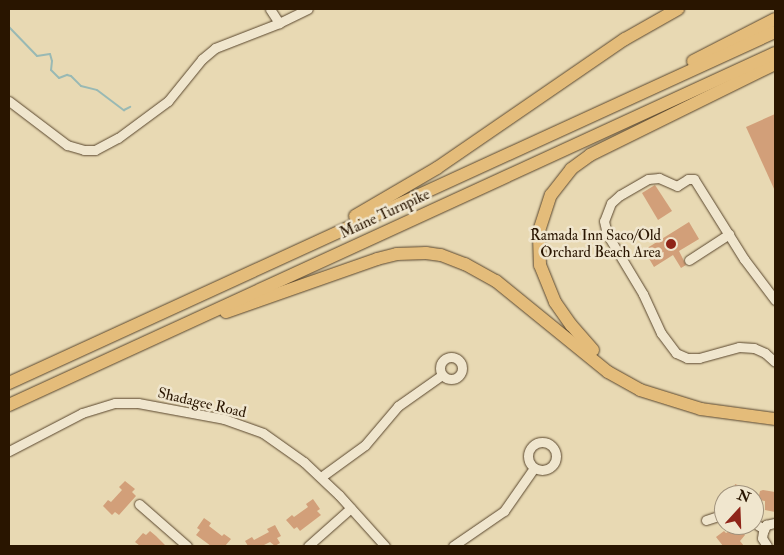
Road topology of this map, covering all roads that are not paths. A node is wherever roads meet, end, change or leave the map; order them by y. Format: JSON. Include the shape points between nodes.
{"nodes":[{"id":1,"x":270,"y":9,"type":"edge"},
{"id":2,"x":308,"y":9,"type":"edge"},
{"id":3,"x":678,"y":9,"type":"edge"},
{"id":4,"x":775,"y":18,"type":"edge"},
{"id":5,"x":279,"y":23,"type":"junction"},
{"id":6,"x":775,"y":32,"type":"edge"},
{"id":7,"x":775,"y":53,"type":"edge"},
{"id":8,"x":775,"y":64,"type":"edge"},
{"id":9,"x":9,"y":101,"type":"edge"},
{"id":10,"x":617,"y":104,"type":"junction"},
{"id":11,"x":729,"y":234,"type":"junction"},
{"id":12,"x":279,"y":259,"type":"junction"},
{"id":13,"x":689,"y":260,"type":"dead end"},
{"id":14,"x":775,"y":300,"type":"edge"},
{"id":15,"x":167,"y":332,"type":"junction"},
{"id":16,"x":775,"y":362,"type":"edge"},
{"id":17,"x":442,"y":375,"type":"dead end"},
{"id":18,"x":9,"y":383,"type":"edge"},
{"id":19,"x":9,"y":405,"type":"edge"},
{"id":20,"x":775,"y":418,"type":"edge"},
{"id":21,"x":9,"y":452,"type":"edge"},
{"id":22,"x":534,"y":468,"type":"dead end"},
{"id":23,"x":321,"y":478,"type":"junction"},
{"id":24,"x":138,"y":504,"type":"dead end"},
{"id":25,"x":351,"y":508,"type":"junction"},
{"id":26,"x":714,"y":517,"type":"edge"},
{"id":27,"x":706,"y":520,"type":"dead end"},
{"id":28,"x":775,"y":523,"type":"edge"},
{"id":29,"x":764,"y":529,"type":"edge"},
{"id":30,"x":763,"y":535,"type":"edge"},
{"id":31,"x":187,"y":546,"type":"edge"},
{"id":32,"x":308,"y":546,"type":"edge"},
{"id":33,"x":385,"y":546,"type":"edge"},
{"id":34,"x":453,"y":546,"type":"edge"},
{"id":35,"x":767,"y":546,"type":"edge"}],
"edges":[{"from":1,"to":5,"type":"street"},
{"from":2,"to":5,"type":"street"},
{"from":3,"to":12,"type":"highway","via":[[625,39],[437,168]]},
{"from":4,"to":10,"type":"highway"},
{"from":5,"to":9,"type":"street","via":[[215,48],[168,101],[118,138],[95,150],[67,145]]},
{"from":6,"to":10,"type":"highway","name":"Maine Turnpike"},
{"from":7,"to":15,"type":"highway","name":"Maine Turnpike"},
{"from":8,"to":20,"type":"highway","via":[[580,162],[563,178],[547,203],[538,247],[542,275],[554,302],[581,337],[613,366],[638,382],[681,398]]},
{"from":10,"to":12,"type":"highway","name":"Maine Turnpike"},
{"from":11,"to":13,"type":"street"},
{"from":11,"to":14,"type":"street"},
{"from":11,"to":16,"type":"street","via":[[691,178],[677,186],[659,178],[644,181],[615,198],[604,221],[607,234],[643,294],[661,333],[676,353],[687,358],[699,358],[739,348],[754,348],[765,352]]},
{"from":12,"to":18,"type":"highway","name":"Maine Turnpike"},
{"from":15,"to":19,"type":"highway","name":"Maine Turnpike"},
{"from":15,"to":20,"type":"highway","via":[[376,259],[397,254],[441,255],[496,281],[608,372],[640,390],[702,408]]},
{"from":17,"to":23,"type":"street","via":[[398,406],[364,445]]},
{"from":21,"to":23,"type":"street","name":"Shadagee Road","via":[[97,407],[138,403],[204,414],[255,430],[278,443]]},
{"from":22,"to":34,"type":"street","via":[[493,524]]},
{"from":23,"to":25,"type":"street","name":"Shadagee Road"},
{"from":24,"to":31,"type":"street"},
{"from":25,"to":32,"type":"street"},
{"from":25,"to":33,"type":"street","name":"Shadagee Road"},
{"from":26,"to":27,"type":"street"},
{"from":28,"to":29,"type":"street","via":[[769,523]]},
{"from":30,"to":35,"type":"street"}]}
